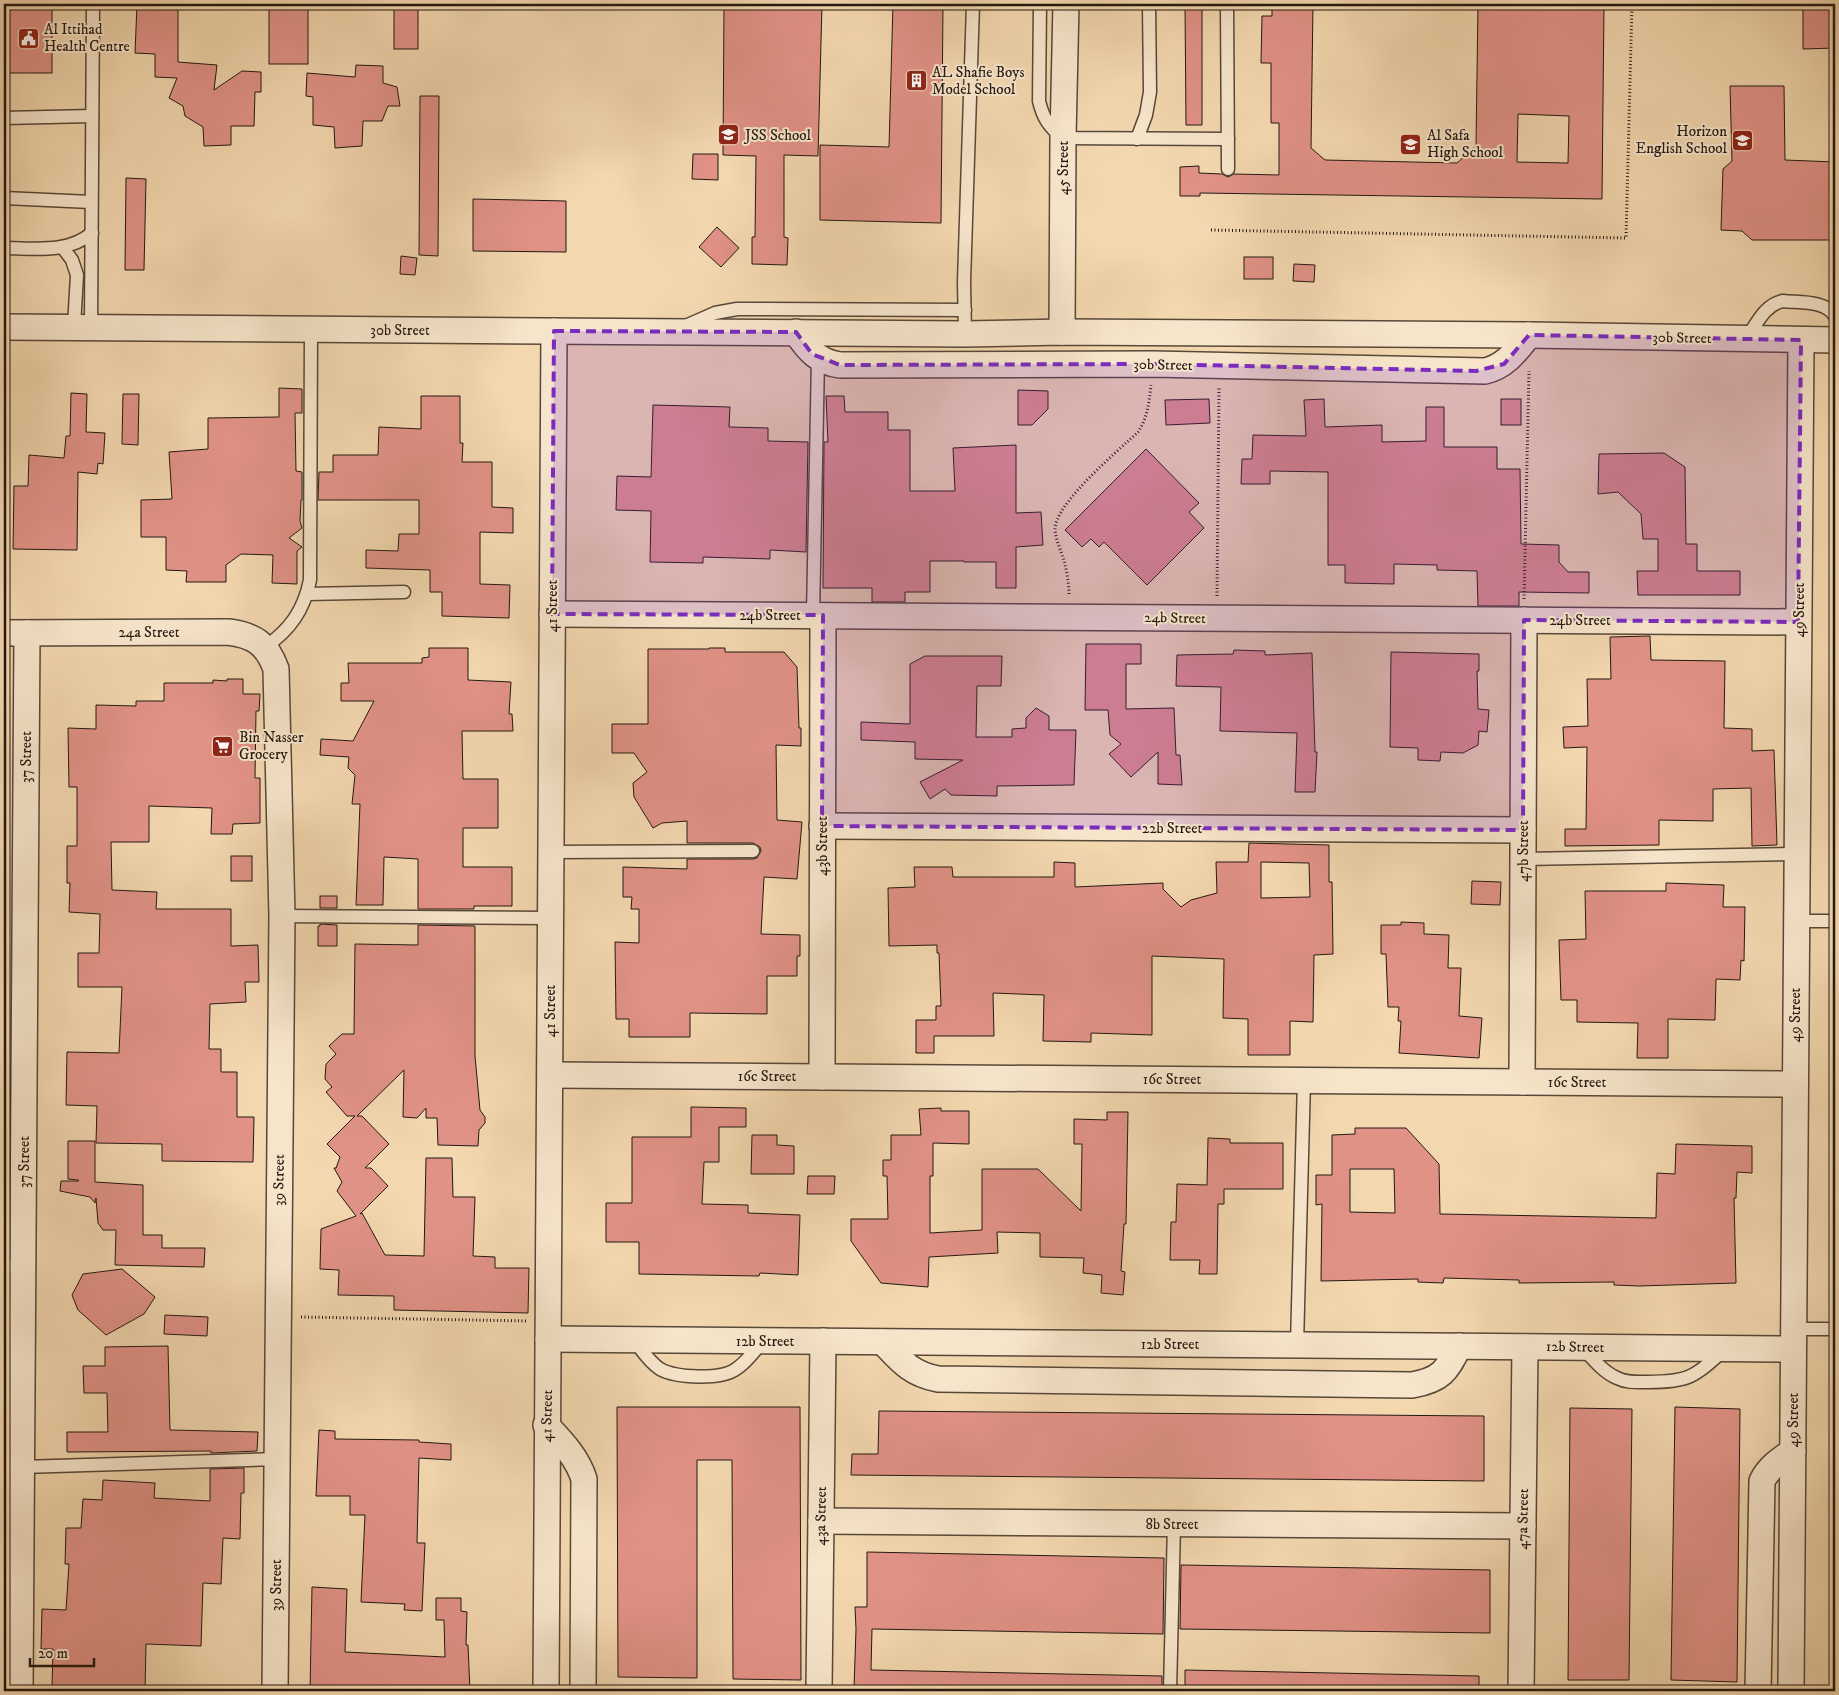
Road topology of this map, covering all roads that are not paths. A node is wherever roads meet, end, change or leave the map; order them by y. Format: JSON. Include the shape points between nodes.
{"nodes":[{"id":1,"x":93,"y":4,"type":"edge"},
{"id":2,"x":973,"y":4,"type":"edge"},
{"id":3,"x":1040,"y":4,"type":"edge"},
{"id":4,"x":1066,"y":4,"type":"edge"},
{"id":5,"x":1149,"y":4,"type":"edge"},
{"id":6,"x":1226,"y":4,"type":"edge"},
{"id":7,"x":92,"y":116,"type":"junction"},
{"id":8,"x":4,"y":118,"type":"edge"},
{"id":9,"x":1063,"y":138,"type":"junction"},
{"id":10,"x":1138,"y":139,"type":"junction"},
{"id":11,"x":1228,"y":139,"type":"junction"},
{"id":12,"x":1228,"y":169,"type":"dead end"},
{"id":13,"x":4,"y":198,"type":"edge"},
{"id":14,"x":91,"y":202,"type":"junction"},
{"id":15,"x":92,"y":233,"type":"junction"},
{"id":16,"x":4,"y":248,"type":"edge"},
{"id":17,"x":63,"y":248,"type":"junction"},
{"id":18,"x":1835,"y":316,"type":"edge"},
{"id":19,"x":965,"y":322,"type":"junction"},
{"id":20,"x":4,"y":327,"type":"edge"},
{"id":21,"x":82,"y":327,"type":"junction"},
{"id":22,"x":312,"y":329,"type":"junction"},
{"id":23,"x":554,"y":331,"type":"junction"},
{"id":24,"x":676,"y":331,"type":"junction"},
{"id":25,"x":796,"y":332,"type":"junction"},
{"id":26,"x":1062,"y":332,"type":"junction"},
{"id":27,"x":1530,"y":336,"type":"junction"},
{"id":28,"x":1746,"y":339,"type":"junction"},
{"id":29,"x":1801,"y":340,"type":"junction"},
{"id":30,"x":1835,"y":340,"type":"edge"},
{"id":31,"x":818,"y":358,"type":"junction"},
{"id":32,"x":404,"y":592,"type":"dead end"},
{"id":33,"x":307,"y":594,"type":"junction"},
{"id":34,"x":552,"y":614,"type":"junction"},
{"id":35,"x":818,"y":616,"type":"junction"},
{"id":36,"x":1524,"y":620,"type":"junction"},
{"id":37,"x":1798,"y":622,"type":"junction"},
{"id":38,"x":16,"y":633,"type":"edge"},
{"id":39,"x":265,"y":647,"type":"junction"},
{"id":40,"x":822,"y":826,"type":"junction"},
{"id":41,"x":1523,"y":830,"type":"junction"},
{"id":42,"x":753,"y":851,"type":"dead end"},
{"id":43,"x":551,"y":852,"type":"junction"},
{"id":44,"x":1797,"y":854,"type":"junction"},
{"id":45,"x":1523,"y":859,"type":"junction"},
{"id":46,"x":282,"y":916,"type":"junction"},
{"id":47,"x":550,"y":918,"type":"junction"},
{"id":48,"x":1796,"y":920,"type":"junction"},
{"id":49,"x":1835,"y":921,"type":"edge"},
{"id":50,"x":550,"y":1075,"type":"junction"},
{"id":51,"x":822,"y":1077,"type":"junction"},
{"id":52,"x":1304,"y":1080,"type":"junction"},
{"id":53,"x":1522,"y":1082,"type":"junction"},
{"id":54,"x":1795,"y":1084,"type":"junction"},
{"id":55,"x":13,"y":1266,"type":"edge"},
{"id":56,"x":1835,"y":1329,"type":"edge"},
{"id":57,"x":548,"y":1330,"type":"junction"},
{"id":58,"x":1793,"y":1339,"type":"junction"},
{"id":59,"x":634,"y":1340,"type":"junction"},
{"id":60,"x":764,"y":1341,"type":"junction"},
{"id":61,"x":823,"y":1341,"type":"junction"},
{"id":62,"x":883,"y":1342,"type":"junction"},
{"id":63,"x":1297,"y":1345,"type":"junction"},
{"id":64,"x":1459,"y":1346,"type":"junction"},
{"id":65,"x":1525,"y":1347,"type":"junction"},
{"id":66,"x":1582,"y":1347,"type":"junction"},
{"id":67,"x":1726,"y":1349,"type":"junction"},
{"id":68,"x":546,"y":1426,"type":"junction"},
{"id":69,"x":1793,"y":1452,"type":"junction"},
{"id":70,"x":276,"y":1459,"type":"junction"},
{"id":71,"x":22,"y":1467,"type":"junction"},
{"id":72,"x":821,"y":1521,"type":"junction"},
{"id":73,"x":1174,"y":1524,"type":"junction"},
{"id":74,"x":1523,"y":1526,"type":"junction"},
{"id":75,"x":20,"y":1691,"type":"edge"},
{"id":76,"x":275,"y":1691,"type":"edge"},
{"id":77,"x":546,"y":1691,"type":"edge"},
{"id":78,"x":583,"y":1691,"type":"edge"},
{"id":79,"x":819,"y":1691,"type":"edge"},
{"id":80,"x":1170,"y":1691,"type":"edge"},
{"id":81,"x":1521,"y":1691,"type":"edge"},
{"id":82,"x":1758,"y":1691,"type":"edge"},
{"id":83,"x":1790,"y":1691,"type":"edge"}],
"edges":[{"from":1,"to":7,"type":"lane"},
{"from":2,"to":19,"type":"lane"},
{"from":3,"to":9,"type":"lane","via":[[1039,101],[1042,116]]},
{"from":4,"to":9,"type":"street","name":"45 Street"},
{"from":5,"to":10,"type":"lane","via":[[1150,92]]},
{"from":6,"to":11,"type":"lane"},
{"from":7,"to":8,"type":"lane"},
{"from":7,"to":14,"type":"lane"},
{"from":9,"to":10,"type":"lane"},
{"from":9,"to":26,"type":"street","name":"45 Street"},
{"from":10,"to":11,"type":"lane"},
{"from":11,"to":12,"type":"lane"},
{"from":13,"to":14,"type":"lane"},
{"from":14,"to":15,"type":"lane"},
{"from":15,"to":17,"type":"lane","via":[[79,243]]},
{"from":15,"to":21,"type":"lane"},
{"from":16,"to":17,"type":"lane"},
{"from":17,"to":21,"type":"lane","via":[[77,275]]},
{"from":18,"to":28,"type":"lane","via":[[1822,305],[1778,302],[1768,307]]},
{"from":19,"to":24,"type":"lane","via":[[737,309],[715,313]]},
{"from":19,"to":25,"type":"street","name":"30b Street"},
{"from":19,"to":26,"type":"street","name":"30b Street"},
{"from":20,"to":21,"type":"street","name":"30b Street"},
{"from":21,"to":22,"type":"street","name":"30b Street"},
{"from":22,"to":23,"type":"street","name":"30b Street"},
{"from":22,"to":33,"type":"lane","via":[[310,580]]},
{"from":23,"to":24,"type":"street","name":"30b Street"},
{"from":23,"to":34,"type":"street","name":"41 Street"},
{"from":24,"to":25,"type":"street","name":"30b Street"},
{"from":25,"to":31,"type":"street"},
{"from":26,"to":27,"type":"street","name":"30b Street"},
{"from":27,"to":28,"type":"street","name":"30b Street"},
{"from":27,"to":31,"type":"street","name":"30b Street","via":[[1504,364],[1485,371],[1153,364],[840,365]]},
{"from":28,"to":29,"type":"street","name":"30b Street"},
{"from":29,"to":30,"type":"street","name":"30b Street"},
{"from":29,"to":37,"type":"street","name":"49 Street"},
{"from":31,"to":35,"type":"lane"},
{"from":32,"to":33,"type":"lane"},
{"from":33,"to":39,"type":"lane","via":[[291,625]]},
{"from":34,"to":35,"type":"street","name":"24b Street"},
{"from":34,"to":43,"type":"street","name":"41 Street"},
{"from":35,"to":36,"type":"street","name":"24b Street"},
{"from":35,"to":40,"type":"street","name":"43b Street"},
{"from":36,"to":37,"type":"street","name":"24b Street"},
{"from":36,"to":41,"type":"street","name":"47b Street"},
{"from":37,"to":44,"type":"street","name":"49 Street"},
{"from":38,"to":39,"type":"street","name":"24a Street","via":[[228,632],[254,639]]},
{"from":38,"to":55,"type":"street","name":"37 Street"},
{"from":39,"to":46,"type":"street","name":"39 Street","via":[[276,669]]},
{"from":40,"to":41,"type":"street","name":"22b Street"},
{"from":40,"to":51,"type":"street","name":"43b Street"},
{"from":41,"to":45,"type":"street","name":"47b Street"},
{"from":42,"to":43,"type":"lane"},
{"from":43,"to":47,"type":"street","name":"41 Street"},
{"from":44,"to":45,"type":"lane"},
{"from":44,"to":48,"type":"street","name":"49 Street"},
{"from":45,"to":53,"type":"street","name":"47b Street"},
{"from":46,"to":47,"type":"lane"},
{"from":46,"to":70,"type":"street","name":"39 Street"},
{"from":47,"to":50,"type":"street","name":"41 Street"},
{"from":48,"to":49,"type":"lane"},
{"from":48,"to":54,"type":"street","name":"49 Street"},
{"from":50,"to":51,"type":"street","name":"16c Street"},
{"from":50,"to":57,"type":"street","name":"41 Street"},
{"from":51,"to":52,"type":"street","name":"16c Street"},
{"from":52,"to":53,"type":"street","name":"16c Street"},
{"from":52,"to":63,"type":"lane"},
{"from":53,"to":54,"type":"street","name":"16c Street"},
{"from":54,"to":58,"type":"street","name":"49 Street"},
{"from":55,"to":71,"type":"street","name":"37 Street"},
{"from":56,"to":58,"type":"lane"},
{"from":57,"to":59,"type":"street","name":"12b Street"},
{"from":57,"to":68,"type":"street","name":"41 Street"},
{"from":58,"to":67,"type":"street","name":"12b Street"},
{"from":58,"to":69,"type":"street","name":"49 Street"},
{"from":59,"to":60,"type":"street","name":"12b Street"},
{"from":59,"to":60,"type":"lane","via":[[654,1365],[667,1372],[715,1376],[737,1369]]},
{"from":60,"to":61,"type":"street","name":"12b Street"},
{"from":61,"to":62,"type":"street","name":"12b Street"},
{"from":61,"to":72,"type":"street","name":"43a Street"},
{"from":62,"to":63,"type":"street","name":"12b Street"},
{"from":62,"to":64,"type":"street","via":[[914,1372],[938,1379],[1412,1385],[1441,1374],[1449,1367]]},
{"from":63,"to":64,"type":"street","name":"12b Street"},
{"from":64,"to":65,"type":"street","name":"12b Street"},
{"from":65,"to":66,"type":"street","name":"12b Street"},
{"from":65,"to":74,"type":"street","name":"47a Street"},
{"from":66,"to":67,"type":"street","name":"12b Street"},
{"from":66,"to":67,"type":"lane","via":[[1606,1372],[1628,1382],[1674,1382],[1686,1378]]},
{"from":68,"to":77,"type":"street","name":"41 Street"},
{"from":68,"to":78,"type":"street","via":[[571,1452],[584,1479]]},
{"from":69,"to":82,"type":"street","via":[[1772,1467],[1762,1482]]},
{"from":69,"to":83,"type":"street","name":"49 Street"},
{"from":70,"to":71,"type":"lane"},
{"from":70,"to":76,"type":"street","name":"39 Street"},
{"from":71,"to":75,"type":"street","name":"37 Street"},
{"from":72,"to":73,"type":"street","name":"8b Street"},
{"from":72,"to":79,"type":"street","name":"43a Street"},
{"from":73,"to":74,"type":"street","name":"8b Street"},
{"from":73,"to":80,"type":"lane"},
{"from":74,"to":81,"type":"street","name":"47a Street"}]}
